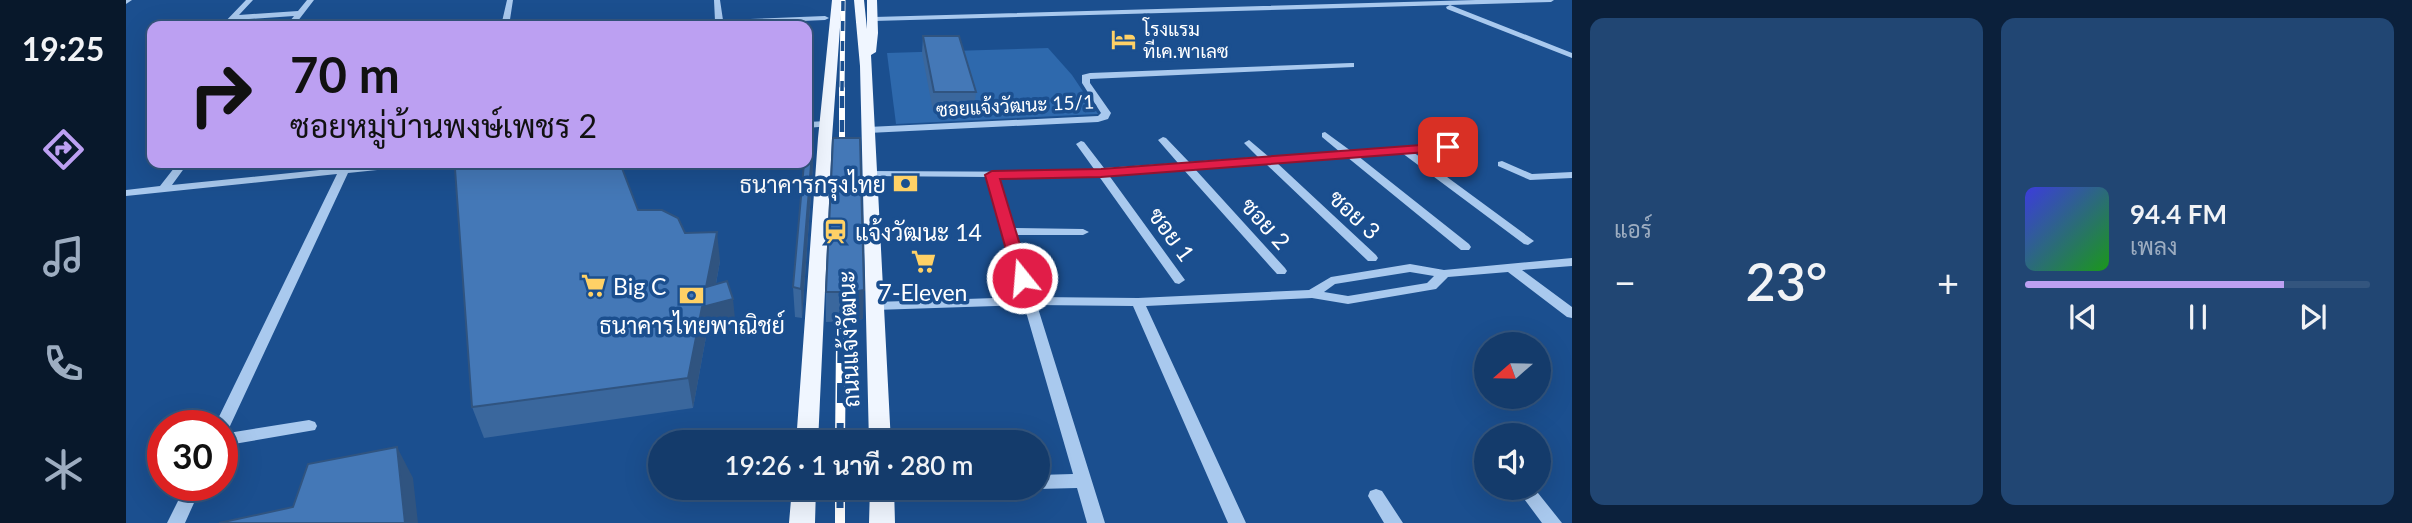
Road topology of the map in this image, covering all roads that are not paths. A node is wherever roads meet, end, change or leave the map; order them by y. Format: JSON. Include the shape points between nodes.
{"nodes":[{"id":1,"x":250,"y":0,"type":"edge"},
{"id":2,"x":311,"y":0,"type":"edge"},
{"id":3,"x":510,"y":0,"type":"edge"},
{"id":4,"x":717,"y":0,"type":"edge"},
{"id":5,"x":826,"y":0,"type":"edge"},
{"id":6,"x":837,"y":0,"type":"edge"},
{"id":7,"x":859,"y":0,"type":"edge"},
{"id":8,"x":873,"y":0,"type":"edge"},
{"id":9,"x":1252,"y":0,"type":"edge"},
{"id":10,"x":1551,"y":0,"type":"edge"},
{"id":11,"x":1520,"y":1,"type":"edge"},
{"id":12,"x":1444,"y":4,"type":"junction"},
{"id":13,"x":1265,"y":8,"type":"junction"},
{"id":14,"x":301,"y":13,"type":"junction"},
{"id":15,"x":234,"y":18,"type":"junction"},
{"id":16,"x":825,"y":18,"type":"junction"},
{"id":17,"x":874,"y":19,"type":"junction"},
{"id":18,"x":231,"y":21,"type":"edge"},
{"id":19,"x":294,"y":21,"type":"edge"},
{"id":20,"x":506,"y":21,"type":"edge"},
{"id":21,"x":719,"y":21,"type":"edge"},
{"id":22,"x":746,"y":21,"type":"edge"},
{"id":23,"x":1572,"y":56,"type":"edge"},
{"id":24,"x":1351,"y":65,"type":"dead end"},
{"id":25,"x":866,"y":66,"type":"junction"},
{"id":26,"x":829,"y":92,"type":"junction"},
{"id":27,"x":827,"y":124,"type":"junction"},
{"id":28,"x":812,"y":125,"type":"edge"},
{"id":29,"x":868,"y":130,"type":"junction"},
{"id":30,"x":1325,"y":135,"type":"dead end"},
{"id":31,"x":1163,"y":140,"type":"dead end"},
{"id":32,"x":1249,"y":142,"type":"dead end"},
{"id":33,"x":1081,"y":144,"type":"dead end"},
{"id":34,"x":1448,"y":147,"type":"dead end"},
{"id":35,"x":1405,"y":151,"type":"junction"},
{"id":36,"x":1351,"y":155,"type":"junction"},
{"id":37,"x":1268,"y":161,"type":"junction"},
{"id":38,"x":1502,"y":164,"type":"dead end"},
{"id":39,"x":1188,"y":167,"type":"junction"},
{"id":40,"x":179,"y":168,"type":"edge"},
{"id":41,"x":365,"y":168,"type":"edge"},
{"id":42,"x":344,"y":170,"type":"junction"},
{"id":43,"x":869,"y":173,"type":"junction"},
{"id":44,"x":1101,"y":173,"type":"junction"},
{"id":45,"x":992,"y":175,"type":"junction"},
{"id":46,"x":1572,"y":175,"type":"edge"},
{"id":47,"x":1557,"y":176,"type":"junction"},
{"id":48,"x":1572,"y":186,"type":"edge"},
{"id":49,"x":163,"y":189,"type":"junction"},
{"id":50,"x":126,"y":193,"type":"edge"},
{"id":51,"x":1008,"y":231,"type":"junction"},
{"id":52,"x":1083,"y":232,"type":"dead end"},
{"id":53,"x":1528,"y":241,"type":"dead end"},
{"id":54,"x":1465,"y":247,"type":"dead end"},
{"id":55,"x":1372,"y":258,"type":"dead end"},
{"id":56,"x":1572,"y":262,"type":"edge"},
{"id":57,"x":1510,"y":267,"type":"junction"},
{"id":58,"x":1281,"y":271,"type":"dead end"},
{"id":59,"x":1444,"y":274,"type":"junction"},
{"id":60,"x":1180,"y":280,"type":"dead end"},
{"id":61,"x":1312,"y":294,"type":"junction"},
{"id":62,"x":1029,"y":302,"type":"junction"},
{"id":63,"x":1138,"y":302,"type":"junction"},
{"id":64,"x":875,"y":306,"type":"junction"},
{"id":65,"x":1572,"y":314,"type":"edge"},
{"id":66,"x":230,"y":410,"type":"edge"},
{"id":67,"x":309,"y":426,"type":"dead end"},
{"id":68,"x":808,"y":430,"type":"edge"},
{"id":69,"x":880,"y":430,"type":"edge"},
{"id":70,"x":238,"y":437,"type":"edge"},
{"id":71,"x":1082,"y":481,"type":"junction"},
{"id":72,"x":1050,"y":482,"type":"edge"},
{"id":73,"x":1376,"y":496,"type":"dead end"},
{"id":74,"x":803,"y":500,"type":"edge"},
{"id":75,"x":1534,"y":500,"type":"edge"},
{"id":76,"x":186,"y":501,"type":"edge"},
{"id":77,"x":176,"y":523,"type":"edge"},
{"id":78,"x":802,"y":523,"type":"edge"},
{"id":79,"x":1096,"y":523,"type":"edge"},
{"id":80,"x":1237,"y":523,"type":"edge"},
{"id":81,"x":1394,"y":523,"type":"edge"},
{"id":82,"x":1553,"y":523,"type":"edge"}],
"edges":[{"from":1,"to":15,"type":"street"},
{"from":2,"to":14,"type":"street"},
{"from":3,"to":20,"type":"street"},
{"from":4,"to":21,"type":"street"},
{"from":5,"to":16,"type":"main road","name":"ถนนแจ้งวัฒนะ"},
{"from":6,"to":26,"type":"main road","name":"ถนนแจ้งวัฒนะ"},
{"from":7,"to":25,"type":"main road","name":"ถนนแจ้งวัฒนะ"},
{"from":8,"to":17,"type":"main road","name":"ถนนแจ้งวัฒนะ"},
{"from":9,"to":13,"type":"street"},
{"from":10,"to":11,"type":"street"},
{"from":11,"to":12,"type":"street"},
{"from":12,"to":13,"type":"street"},
{"from":12,"to":23,"type":"street"},
{"from":13,"to":17,"type":"street"},
{"from":14,"to":15,"type":"street"},
{"from":14,"to":19,"type":"street"},
{"from":15,"to":18,"type":"street"},
{"from":16,"to":22,"type":"street"},
{"from":16,"to":26,"type":"main road","name":"ถนนแจ้งวัฒนะ","via":[[823,60]]},
{"from":17,"to":25,"type":"main road","name":"ถนนแจ้งวัฒนะ"},
{"from":24,"to":29,"type":"street","name":"ซอยแจ้งวัฒนะ 15/1","via":[[1090,76],[1085,77],[1086,83],[1106,113],[1098,119]]},
{"from":25,"to":29,"type":"main road","name":"ถนนแจ้งวัฒนะ"},
{"from":26,"to":27,"type":"main road","name":"ถนนแจ้งวัฒนะ"},
{"from":27,"to":28,"type":"street"},
{"from":27,"to":68,"type":"main road","name":"ถนนแจ้งวัฒนะ"},
{"from":29,"to":43,"type":"main road","name":"ถนนแจ้งวัฒนะ"},
{"from":30,"to":36,"type":"street"},
{"from":31,"to":39,"type":"street","name":"ซอย 2"},
{"from":32,"to":37,"type":"street","name":"ซอย 3"},
{"from":33,"to":44,"type":"street","name":"ซอย 1"},
{"from":34,"to":35,"type":"street"},
{"from":35,"to":36,"type":"street"},
{"from":35,"to":53,"type":"street"},
{"from":36,"to":37,"type":"street"},
{"from":36,"to":54,"type":"street"},
{"from":37,"to":39,"type":"street"},
{"from":37,"to":55,"type":"street","name":"ซอย 3"},
{"from":38,"to":47,"type":"street","via":[[1530,177]]},
{"from":39,"to":44,"type":"street"},
{"from":39,"to":58,"type":"street","name":"ซอย 2"},
{"from":40,"to":49,"type":"street"},
{"from":41,"to":42,"type":"street"},
{"from":42,"to":49,"type":"street"},
{"from":42,"to":66,"type":"street"},
{"from":43,"to":45,"type":"street"},
{"from":43,"to":64,"type":"main road","name":"ถนนแจ้งวัฒนะ"},
{"from":44,"to":45,"type":"street"},
{"from":44,"to":60,"type":"street","name":"ซอย 1"},
{"from":45,"to":51,"type":"street"},
{"from":46,"to":47,"type":"street"},
{"from":47,"to":48,"type":"street"},
{"from":49,"to":50,"type":"street"},
{"from":51,"to":52,"type":"street"},
{"from":51,"to":62,"type":"street"},
{"from":56,"to":57,"type":"street"},
{"from":57,"to":59,"type":"street"},
{"from":57,"to":65,"type":"street"},
{"from":59,"to":61,"type":"street","via":[[1410,268],[1331,281]]},
{"from":59,"to":61,"type":"street","via":[[1431,285],[1348,300]]},
{"from":61,"to":63,"type":"street"},
{"from":62,"to":63,"type":"street"},
{"from":62,"to":64,"type":"street"},
{"from":62,"to":71,"type":"street"},
{"from":63,"to":80,"type":"street"},
{"from":64,"to":69,"type":"main road","name":"ถนนแจ้งวัฒนะ"},
{"from":67,"to":70,"type":"street"},
{"from":71,"to":72,"type":"street"},
{"from":71,"to":79,"type":"street"},
{"from":73,"to":81,"type":"street"},
{"from":74,"to":78,"type":"main road"},
{"from":75,"to":82,"type":"street"},
{"from":76,"to":77,"type":"street"}]}
